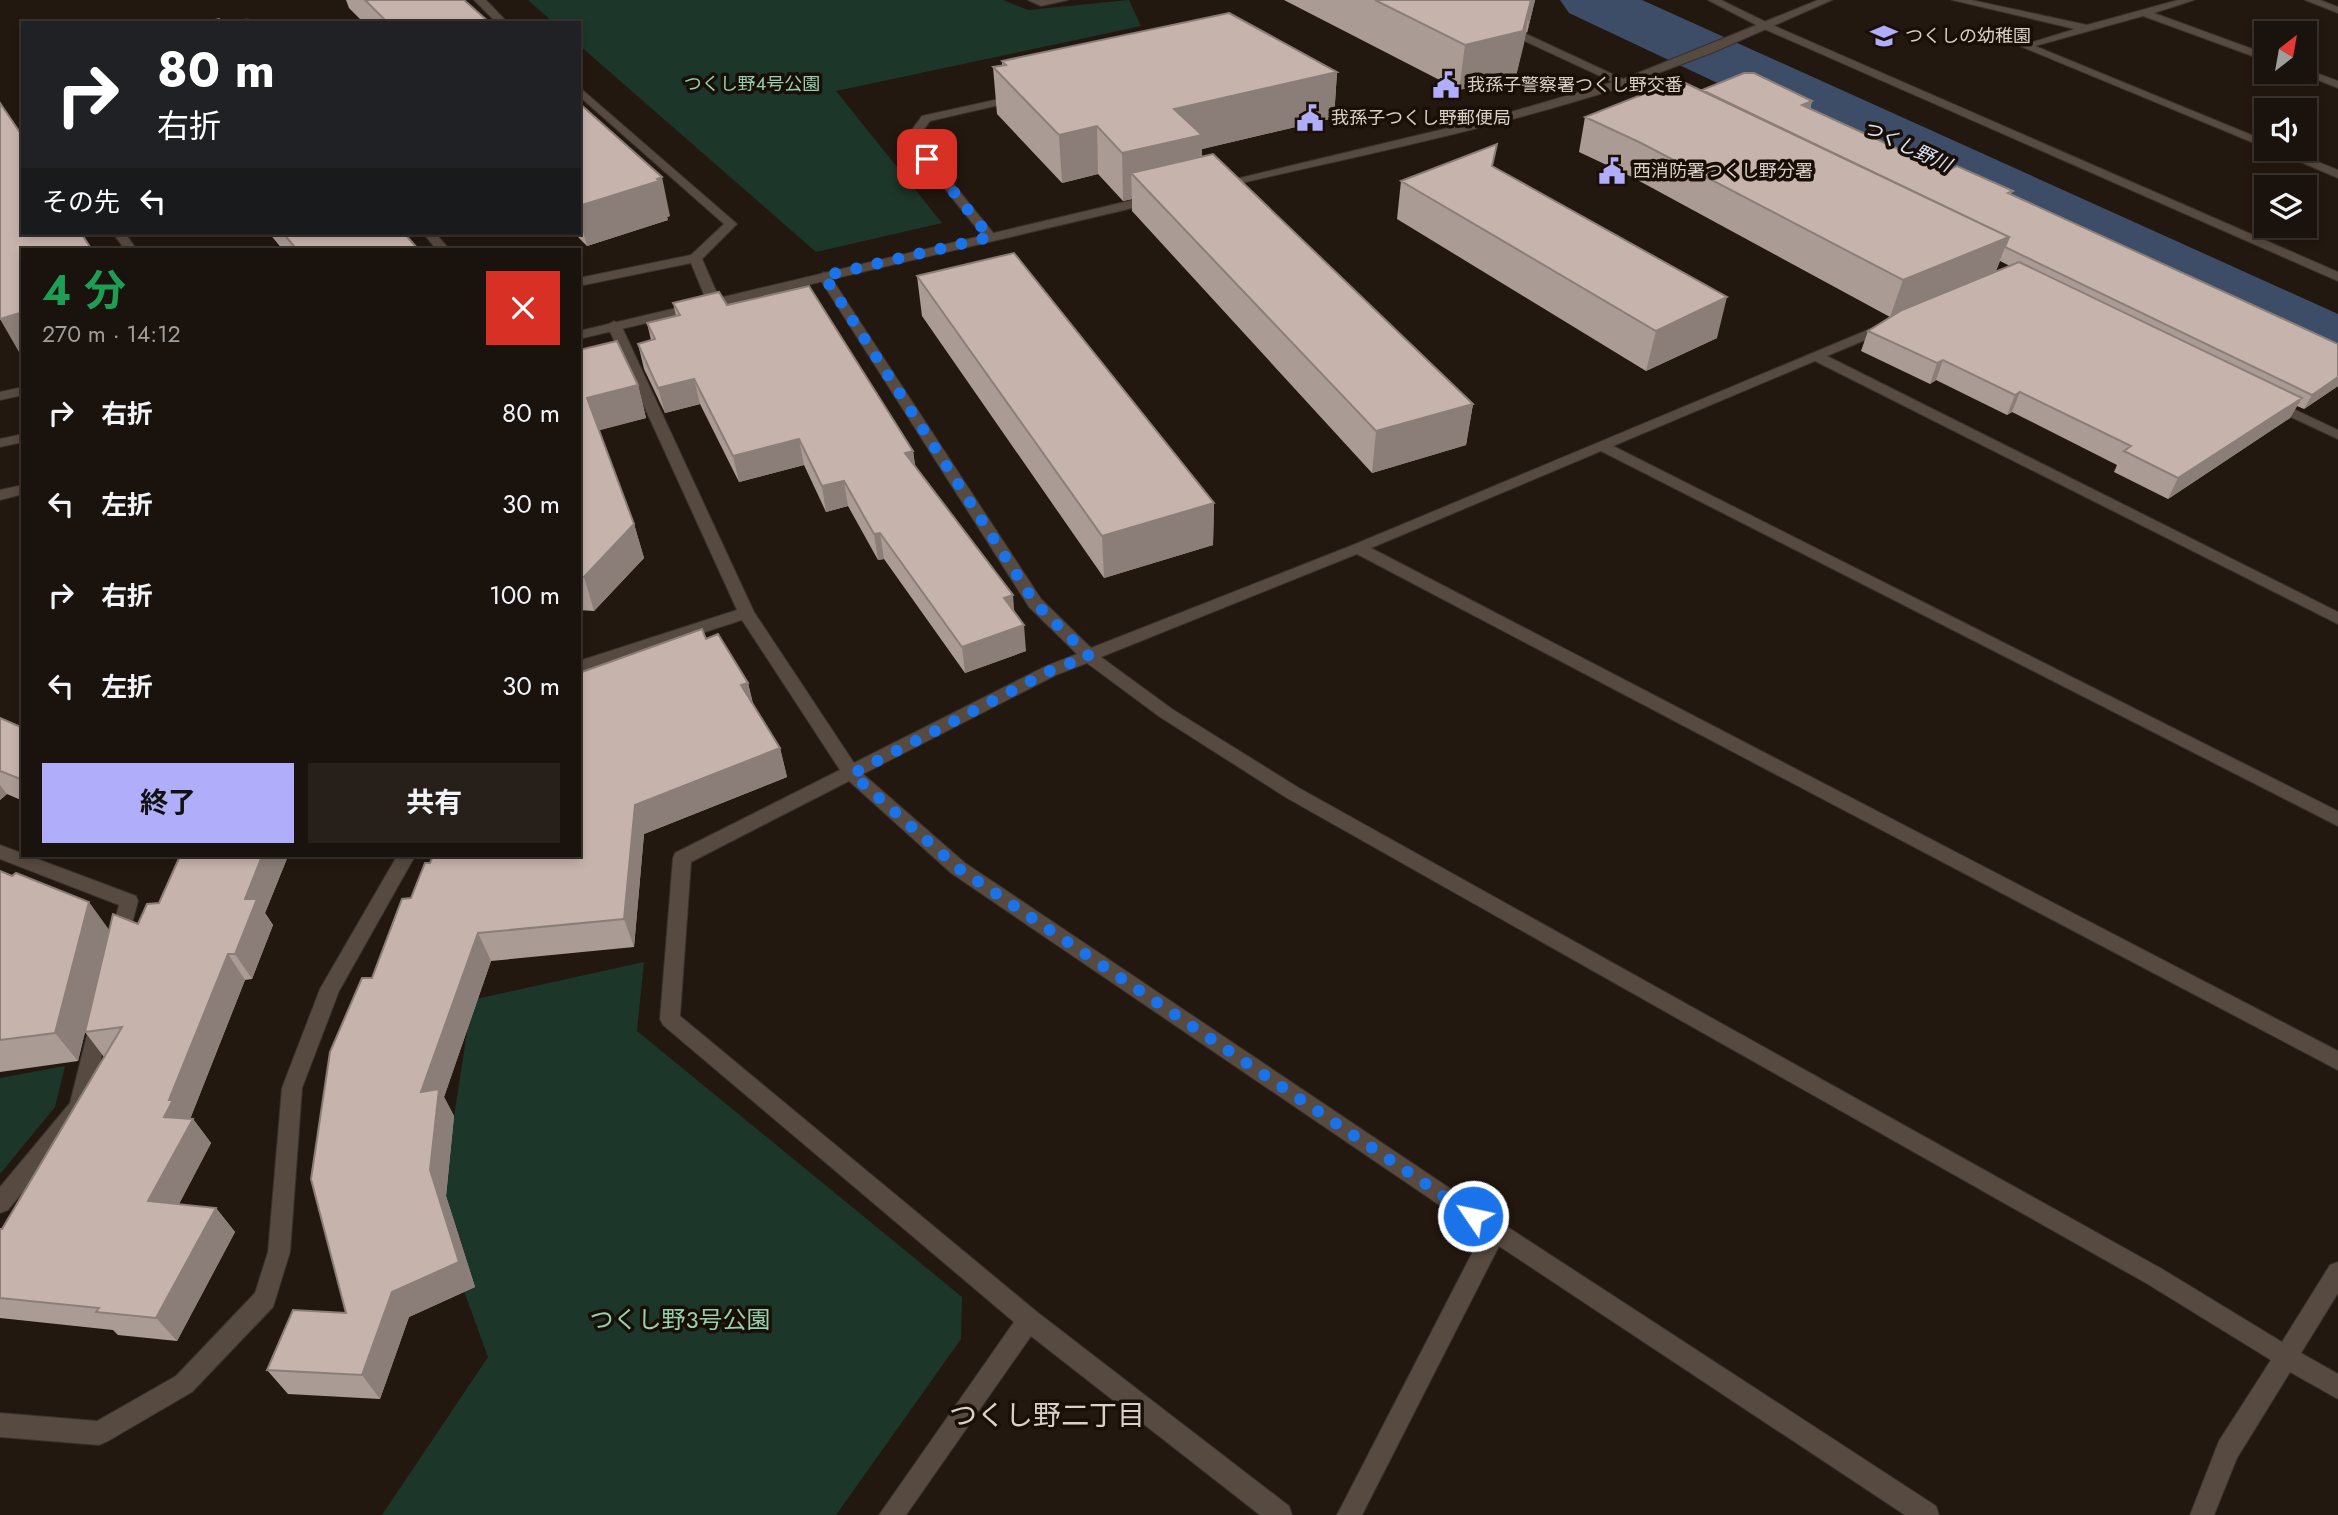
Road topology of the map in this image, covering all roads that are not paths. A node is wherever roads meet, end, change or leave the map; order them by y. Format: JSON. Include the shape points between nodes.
{"nodes":[{"id":1,"x":481,"y":0,"type":"edge"},
{"id":2,"x":1033,"y":0,"type":"edge"},
{"id":3,"x":1063,"y":0,"type":"edge"},
{"id":4,"x":1713,"y":0,"type":"edge"},
{"id":5,"x":1827,"y":0,"type":"edge"},
{"id":6,"x":1957,"y":0,"type":"edge"},
{"id":7,"x":2189,"y":0,"type":"edge"},
{"id":8,"x":2310,"y":0,"type":"edge"},
{"id":9,"x":2338,"y":10,"type":"edge"},
{"id":10,"x":2145,"y":13,"type":"junction"},
{"id":11,"x":501,"y":21,"type":"edge"},
{"id":12,"x":1490,"y":21,"type":"edge"},
{"id":13,"x":1766,"y":26,"type":"junction"},
{"id":14,"x":2086,"y":29,"type":"junction"},
{"id":15,"x":2254,"y":54,"type":"edge"},
{"id":16,"x":2317,"y":77,"type":"edge"},
{"id":17,"x":1623,"y":82,"type":"junction"},
{"id":18,"x":2338,"y":85,"type":"edge"},
{"id":19,"x":581,"y":92,"type":"edge"},
{"id":20,"x":1033,"y":95,"type":"edge"},
{"id":21,"x":1683,"y":112,"type":"edge"},
{"id":22,"x":2254,"y":140,"type":"edge"},
{"id":23,"x":2306,"y":161,"type":"edge"},
{"id":24,"x":2338,"y":174,"type":"edge"},
{"id":25,"x":1204,"y":188,"type":"edge"},
{"id":26,"x":1164,"y":197,"type":"edge"},
{"id":27,"x":990,"y":237,"type":"junction"},
{"id":28,"x":695,"y":258,"type":"junction"},
{"id":29,"x":824,"y":276,"type":"junction"},
{"id":30,"x":2337,"y":276,"type":"edge"},
{"id":31,"x":581,"y":282,"type":"edge"},
{"id":32,"x":714,"y":302,"type":"junction"},
{"id":33,"x":1901,"y":320,"type":"edge"},
{"id":34,"x":614,"y":325,"type":"junction"},
{"id":35,"x":581,"y":334,"type":"edge"},
{"id":36,"x":1816,"y":356,"type":"junction"},
{"id":37,"x":21,"y":391,"type":"edge"},
{"id":38,"x":0,"y":396,"type":"edge"},
{"id":39,"x":2265,"y":399,"type":"edge"},
{"id":40,"x":2338,"y":435,"type":"edge"},
{"id":41,"x":21,"y":438,"type":"edge"},
{"id":42,"x":0,"y":443,"type":"edge"},
{"id":43,"x":1602,"y":446,"type":"junction"},
{"id":44,"x":21,"y":490,"type":"edge"},
{"id":45,"x":0,"y":495,"type":"edge"},
{"id":46,"x":1358,"y":548,"type":"junction"},
{"id":47,"x":746,"y":613,"type":"junction"},
{"id":48,"x":2338,"y":619,"type":"edge"},
{"id":49,"x":1089,"y":656,"type":"junction"},
{"id":50,"x":581,"y":666,"type":"edge"},
{"id":51,"x":852,"y":774,"type":"junction"},
{"id":52,"x":2338,"y":819,"type":"edge"},
{"id":53,"x":0,"y":852,"type":"edge"},
{"id":54,"x":406,"y":857,"type":"edge"},
{"id":55,"x":114,"y":965,"type":"edge"},
{"id":56,"x":104,"y":1004,"type":"edge"},
{"id":57,"x":2338,"y":1062,"type":"edge"},
{"id":58,"x":0,"y":1203,"type":"edge"},
{"id":59,"x":1495,"y":1231,"type":"junction"},
{"id":60,"x":2338,"y":1272,"type":"edge"},
{"id":61,"x":1029,"y":1320,"type":"junction"},
{"id":62,"x":2286,"y":1357,"type":"junction"},
{"id":63,"x":2338,"y":1387,"type":"edge"},
{"id":64,"x":0,"y":1425,"type":"edge"},
{"id":65,"x":891,"y":1515,"type":"edge"},
{"id":66,"x":1280,"y":1515,"type":"edge"},
{"id":67,"x":1349,"y":1515,"type":"edge"},
{"id":68,"x":1927,"y":1515,"type":"edge"},
{"id":69,"x":2202,"y":1515,"type":"edge"}],
"edges":[{"from":1,"to":11,"type":"street"},
{"from":2,"to":3,"type":"street"},
{"from":4,"to":13,"type":"street"},
{"from":5,"to":13,"type":"street"},
{"from":6,"to":14,"type":"street"},
{"from":7,"to":10,"type":"street"},
{"from":8,"to":9,"type":"street"},
{"from":10,"to":14,"type":"street"},
{"from":10,"to":15,"type":"street"},
{"from":12,"to":17,"type":"street"},
{"from":13,"to":17,"type":"street"},
{"from":13,"to":30,"type":"street"},
{"from":14,"to":22,"type":"street","via":[[2025,46]]},
{"from":16,"to":18,"type":"street"},
{"from":17,"to":21,"type":"street"},
{"from":17,"to":25,"type":"street","via":[[1457,129]]},
{"from":19,"to":28,"type":"street","via":[[731,224]]},
{"from":20,"to":27,"type":"street","via":[[926,118],[911,139]]},
{"from":23,"to":24,"type":"street"},
{"from":26,"to":27,"type":"street"},
{"from":27,"to":29,"type":"street"},
{"from":28,"to":31,"type":"street"},
{"from":28,"to":32,"type":"street"},
{"from":29,"to":32,"type":"street"},
{"from":29,"to":49,"type":"street","via":[[1035,603]]},
{"from":32,"to":34,"type":"street"},
{"from":33,"to":36,"type":"street"},
{"from":34,"to":35,"type":"street"},
{"from":34,"to":47,"type":"street"},
{"from":36,"to":43,"type":"street"},
{"from":36,"to":48,"type":"street"},
{"from":37,"to":38,"type":"street"},
{"from":39,"to":40,"type":"street"},
{"from":41,"to":42,"type":"street"},
{"from":43,"to":46,"type":"street"},
{"from":43,"to":52,"type":"street"},
{"from":44,"to":45,"type":"street"},
{"from":46,"to":49,"type":"street"},
{"from":46,"to":57,"type":"street"},
{"from":47,"to":50,"type":"street"},
{"from":47,"to":51,"type":"street"},
{"from":49,"to":51,"type":"street","via":[[1050,671]]},
{"from":49,"to":62,"type":"street","via":[[1166,713],[1293,793],[2154,1276]]},
{"from":51,"to":59,"type":"street","via":[[958,868]]},
{"from":51,"to":61,"type":"street","via":[[682,858],[670,1018]]},
{"from":53,"to":55,"type":"street","via":[[129,901]]},
{"from":54,"to":64,"type":"street","via":[[330,989],[292,1088],[279,1252],[265,1299],[184,1384],[99,1433]]},
{"from":56,"to":58,"type":"street","via":[[80,1107]]},
{"from":59,"to":67,"type":"street"},
{"from":59,"to":68,"type":"street"},
{"from":60,"to":62,"type":"street"},
{"from":61,"to":65,"type":"street"},
{"from":61,"to":66,"type":"street"},
{"from":62,"to":63,"type":"street"},
{"from":62,"to":69,"type":"street","via":[[2228,1450]]}]}
